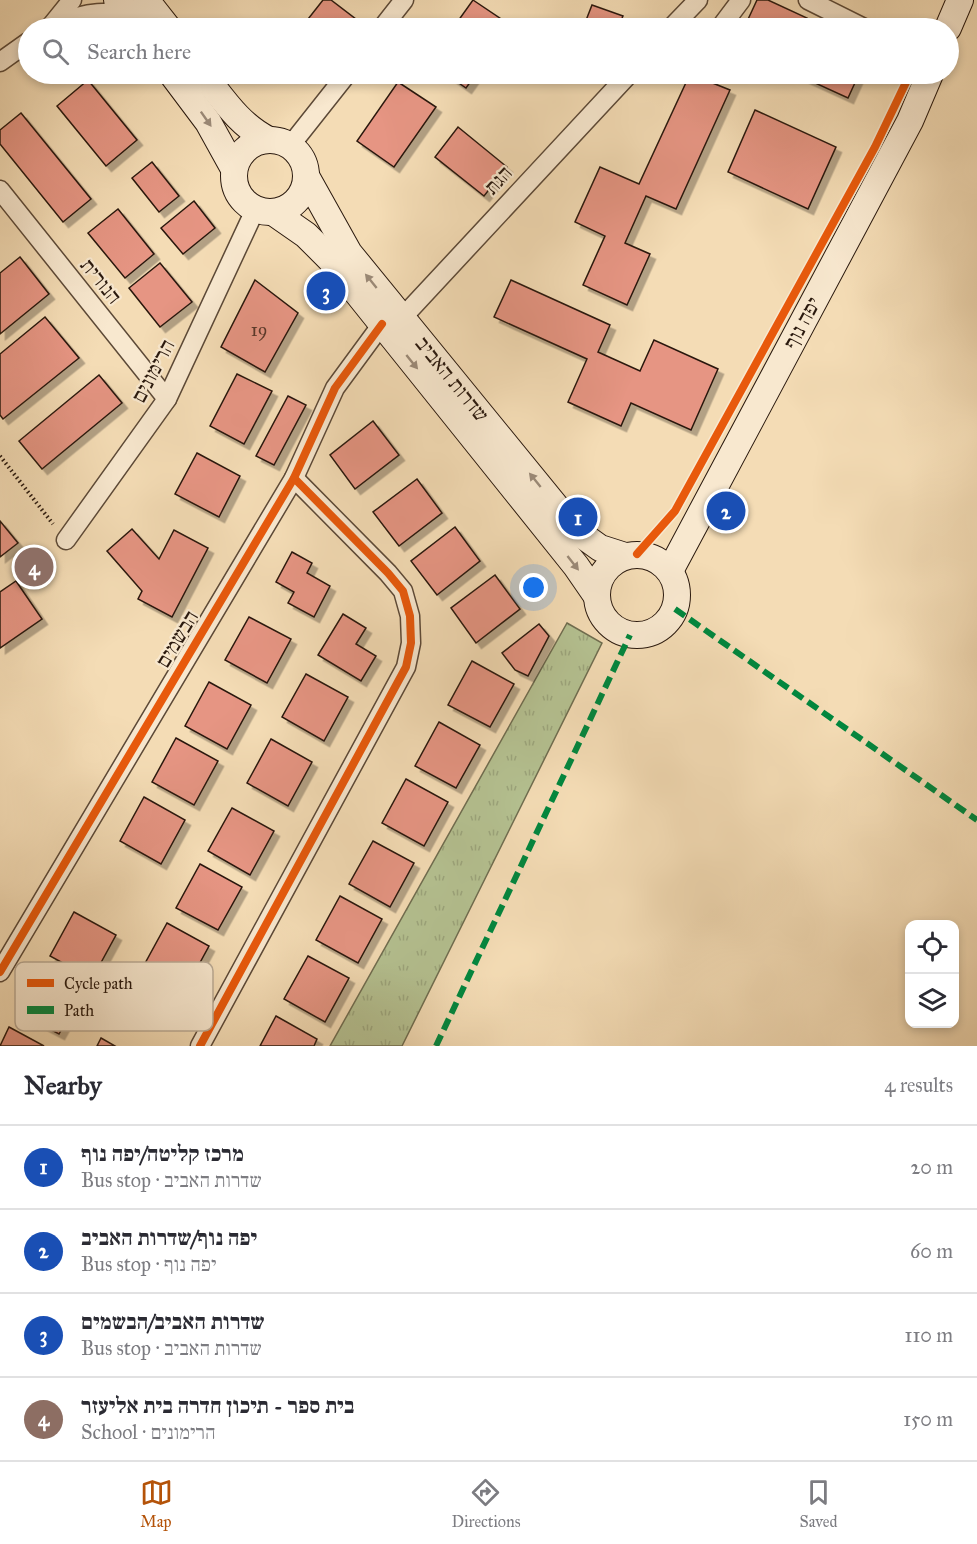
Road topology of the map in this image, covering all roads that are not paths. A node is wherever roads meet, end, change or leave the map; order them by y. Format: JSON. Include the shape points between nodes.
{"nodes":[{"id":1,"x":72,"y":0,"type":"edge"},
{"id":2,"x":404,"y":0,"type":"edge"},
{"id":3,"x":698,"y":0,"type":"edge"},
{"id":4,"x":741,"y":0,"type":"edge"},
{"id":5,"x":808,"y":0,"type":"edge"},
{"id":6,"x":960,"y":0,"type":"edge"},
{"id":7,"x":132,"y":11,"type":"edge"},
{"id":8,"x":57,"y":18,"type":"edge"},
{"id":9,"x":73,"y":18,"type":"edge"},
{"id":10,"x":147,"y":18,"type":"edge"},
{"id":11,"x":390,"y":18,"type":"edge"},
{"id":12,"x":681,"y":18,"type":"edge"},
{"id":13,"x":728,"y":18,"type":"edge"},
{"id":14,"x":844,"y":18,"type":"edge"},
{"id":15,"x":952,"y":18,"type":"edge"},
{"id":16,"x":18,"y":49,"type":"edge"},
{"id":17,"x":0,"y":62,"type":"edge"},
{"id":18,"x":180,"y":84,"type":"edge"},
{"id":19,"x":211,"y":84,"type":"edge"},
{"id":20,"x":337,"y":84,"type":"edge"},
{"id":21,"x":619,"y":84,"type":"edge"},
{"id":22,"x":926,"y":84,"type":"edge"},
{"id":23,"x":280,"y":143,"type":"junction"},
{"id":24,"x":234,"y":169,"type":"junction"},
{"id":25,"x":306,"y":176,"type":"junction"},
{"id":26,"x":0,"y":190,"type":"edge"},
{"id":27,"x":264,"y":211,"type":"junction"},
{"id":28,"x":392,"y":321,"type":"junction"},
{"id":29,"x":167,"y":399,"type":"junction"},
{"id":30,"x":294,"y":477,"type":"junction"},
{"id":31,"x":66,"y":540,"type":"road end"},
{"id":32,"x":625,"y":556,"type":"junction"},
{"id":33,"x":670,"y":571,"type":"junction"},
{"id":34,"x":596,"y":595,"type":"junction"},
{"id":35,"x":0,"y":972,"type":"edge"},
{"id":36,"x":213,"y":1022,"type":"edge"},
{"id":37,"x":208,"y":1031,"type":"edge"},
{"id":38,"x":200,"y":1046,"type":"edge"}],
"edges":[{"from":1,"to":8,"type":"street"},
{"from":2,"to":11,"type":"street"},
{"from":3,"to":12,"type":"street"},
{"from":4,"to":13,"type":"street"},
{"from":5,"to":14,"type":"street"},
{"from":6,"to":15,"type":"street"},
{"from":7,"to":9,"type":"street","via":[[102,11]]},
{"from":7,"to":10,"type":"street"},
{"from":16,"to":17,"type":"street"},
{"from":18,"to":24,"type":"street","one_way":true,"via":[[208,122]]},
{"from":19,"to":23,"type":"street","via":[[238,119],[254,132]]},
{"from":20,"to":23,"type":"street"},
{"from":21,"to":28,"type":"street","name":"הגת"},
{"from":22,"to":33,"type":"street","name":"יפה נוף","via":[[910,121]]},
{"from":23,"to":24,"type":"street","via":[[247,148]]},
{"from":23,"to":25,"type":"street","via":[[304,164]]},
{"from":24,"to":27,"type":"street","via":[[238,193],[245,203]]},
{"from":25,"to":27,"type":"street","via":[[298,198],[290,206]]},
{"from":28,"to":25,"type":"street","name":"שדרות האביב","one_way":true},
{"from":26,"to":29,"type":"street","name":"הנורית"},
{"from":27,"to":28,"type":"street","name":"שדרות האביב","via":[[306,235]]},
{"from":27,"to":29,"type":"street","name":"הרימונים"},
{"from":28,"to":30,"type":"street","name":"הבשמים","via":[[335,388]]},
{"from":32,"to":28,"type":"street","name":"שדרות האביב","one_way":true,"via":[[600,548],[575,530]]},
{"from":28,"to":34,"type":"street","name":"שדרות האביב","one_way":true},
{"from":29,"to":31,"type":"street","name":"הרימונים"},
{"from":30,"to":35,"type":"street","name":"הבשמים"},
{"from":30,"to":36,"type":"street","via":[[403,591],[410,616],[411,643],[406,667]]},
{"from":32,"to":33,"type":"street","via":[[650,556]]},
{"from":32,"to":34,"type":"street","via":[[604,570]]},
{"from":33,"to":34,"type":"street","via":[[677,595],[675,609],[668,621],[644,635],[630,635],[611,626],[599,609]]},
{"from":37,"to":38,"type":"street"}]}
